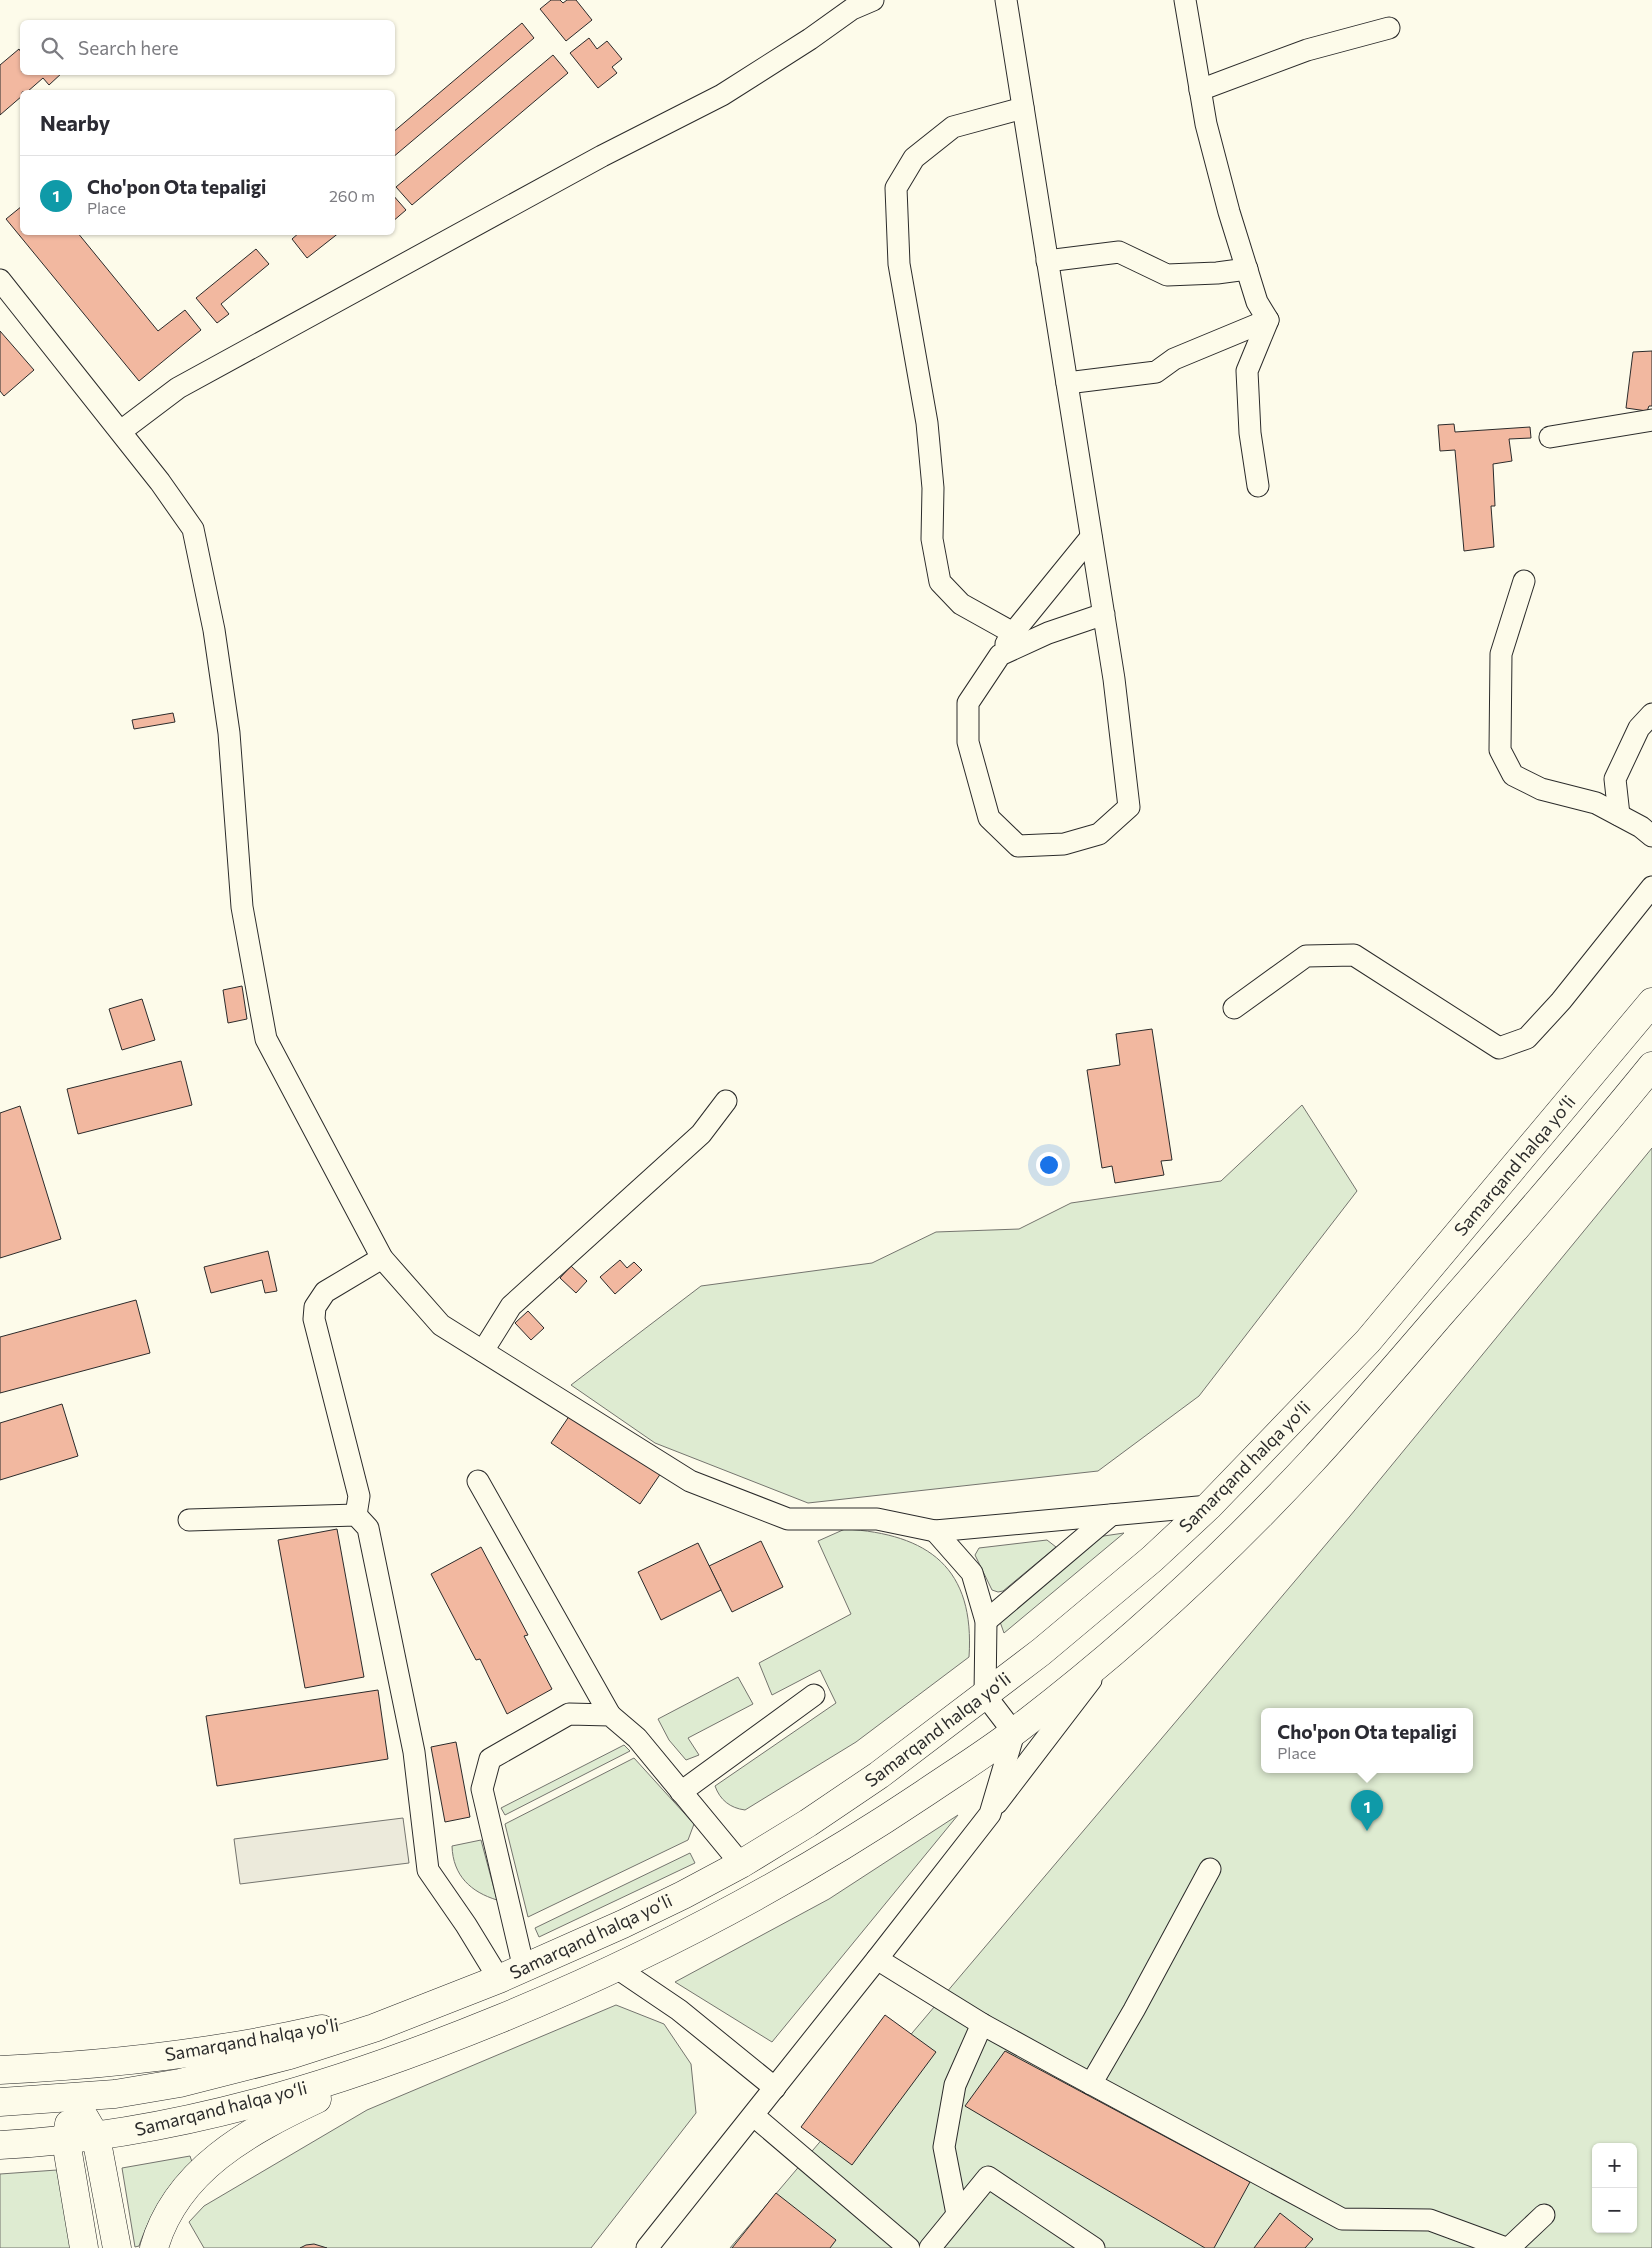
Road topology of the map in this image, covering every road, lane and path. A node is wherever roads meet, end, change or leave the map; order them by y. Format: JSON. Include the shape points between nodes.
{"nodes":[{"id":1,"x":873,"y":0,"type":"edge"},
{"id":2,"x":1006,"y":0,"type":"edge"},
{"id":3,"x":1185,"y":0,"type":"edge"},
{"id":4,"x":1389,"y":28,"type":"dead end"},
{"id":5,"x":1200,"y":90,"type":"junction"},
{"id":6,"x":1023,"y":108,"type":"junction"},
{"id":7,"x":1048,"y":261,"type":"junction"},
{"id":8,"x":1247,"y":269,"type":"junction"},
{"id":9,"x":0,"y":280,"type":"edge"},
{"id":10,"x":1268,"y":320,"type":"junction"},
{"id":11,"x":1067,"y":383,"type":"junction"},
{"id":12,"x":1652,"y":420,"type":"edge"},
{"id":13,"x":120,"y":431,"type":"junction"},
{"id":14,"x":1550,"y":437,"type":"dead end"},
{"id":15,"x":1258,"y":486,"type":"dead end"},
{"id":16,"x":1091,"y":537,"type":"junction"},
{"id":17,"x":1524,"y":581,"type":"dead end"},
{"id":18,"x":1104,"y":614,"type":"junction"},
{"id":19,"x":1013,"y":633,"type":"junction"},
{"id":20,"x":1000,"y":655,"type":"junction"},
{"id":21,"x":1652,"y":714,"type":"edge"},
{"id":22,"x":1618,"y":815,"type":"junction"},
{"id":23,"x":1652,"y":836,"type":"edge"},
{"id":24,"x":1652,"y":887,"type":"edge"},
{"id":25,"x":1652,"y":1002,"type":"edge"},
{"id":26,"x":1234,"y":1008,"type":"dead end"},
{"id":27,"x":1652,"y":1066,"type":"edge"},
{"id":28,"x":726,"y":1102,"type":"dead end"},
{"id":29,"x":382,"y":1258,"type":"junction"},
{"id":30,"x":483,"y":1351,"type":"junction"},
{"id":31,"x":478,"y":1481,"type":"dead end"},
{"id":32,"x":1209,"y":1506,"type":"junction"},
{"id":33,"x":356,"y":1514,"type":"junction"},
{"id":34,"x":1111,"y":1515,"type":"junction"},
{"id":35,"x":189,"y":1520,"type":"dead end"},
{"id":36,"x":935,"y":1531,"type":"junction"},
{"id":37,"x":986,"y":1621,"type":"junction"},
{"id":38,"x":1112,"y":1652,"type":"junction"},
{"id":39,"x":814,"y":1695,"type":"dead end"},
{"id":40,"x":985,"y":1695,"type":"junction"},
{"id":41,"x":610,"y":1715,"type":"junction"},
{"id":42,"x":1014,"y":1733,"type":"junction"},
{"id":43,"x":681,"y":1792,"type":"junction"},
{"id":44,"x":990,"y":1814,"type":"junction"},
{"id":45,"x":741,"y":1864,"type":"junction"},
{"id":46,"x":1210,"y":1869,"type":"dead end"},
{"id":47,"x":877,"y":1959,"type":"junction"},
{"id":48,"x":617,"y":1968,"type":"junction"},
{"id":49,"x":524,"y":1969,"type":"junction"},
{"id":50,"x":499,"y":1979,"type":"junction"},
{"id":51,"x":982,"y":2024,"type":"junction"},
{"id":52,"x":433,"y":2046,"type":"junction"},
{"id":53,"x":0,"y":2070,"type":"edge"},
{"id":54,"x":1091,"y":2084,"type":"junction"},
{"id":55,"x":775,"y":2088,"type":"junction"},
{"id":56,"x":73,"y":2098,"type":"junction"},
{"id":57,"x":0,"y":2102,"type":"edge"},
{"id":58,"x":754,"y":2116,"type":"junction"},
{"id":59,"x":96,"y":2137,"type":"junction"},
{"id":60,"x":66,"y":2141,"type":"junction"},
{"id":61,"x":0,"y":2145,"type":"edge"},
{"id":62,"x":957,"y":2214,"type":"junction"},
{"id":63,"x":1544,"y":2215,"type":"dead end"},
{"id":64,"x":84,"y":2248,"type":"edge"},
{"id":65,"x":117,"y":2248,"type":"edge"},
{"id":66,"x":154,"y":2248,"type":"edge"},
{"id":67,"x":647,"y":2248,"type":"edge"},
{"id":68,"x":909,"y":2248,"type":"edge"},
{"id":69,"x":930,"y":2248,"type":"edge"},
{"id":70,"x":1094,"y":2248,"type":"edge"},
{"id":71,"x":1507,"y":2248,"type":"edge"}],
"edges":[{"from":1,"to":13,"type":"street","via":[[852,9],[722,94],[602,156],[178,388]]},
{"from":2,"to":6,"type":"street"},
{"from":3,"to":5,"type":"street"},
{"from":4,"to":5,"type":"street","via":[[1307,50]]},
{"from":5,"to":8,"type":"street","via":[[1206,124]]},
{"from":6,"to":7,"type":"street"},
{"from":6,"to":19,"type":"street","via":[[953,127],[914,158],[896,188],[899,264],[927,422],[933,488],[932,539],[940,582],[961,604]]},
{"from":7,"to":8,"type":"street","via":[[1119,252],[1167,275]]},
{"from":7,"to":11,"type":"street"},
{"from":8,"to":10,"type":"street","via":[[1257,302]]},
{"from":9,"to":13,"type":"street"},
{"from":10,"to":11,"type":"street","via":[[1174,360],[1156,372]]},
{"from":10,"to":15,"type":"street","via":[[1247,371],[1250,433]]},
{"from":11,"to":16,"type":"street"},
{"from":12,"to":14,"type":"street"},
{"from":13,"to":29,"type":"street","via":[[193,528],[217,649],[229,733],[242,907],[266,1039]]},
{"from":16,"to":18,"type":"street"},
{"from":16,"to":19,"type":"street"},
{"from":17,"to":22,"type":"street","via":[[1501,654],[1500,750],[1513,775],[1541,789],[1596,803]]},
{"from":18,"to":20,"type":"street","via":[[1048,633]]},
{"from":18,"to":20,"type":"street","via":[[1129,806],[1099,834],[1064,844],[1018,846],[989,818],[968,742],[968,703]]},
{"from":19,"to":20,"type":"street"},
{"from":21,"to":22,"type":"street","via":[[1639,728],[1614,779]]},
{"from":22,"to":23,"type":"street"},
{"from":24,"to":26,"type":"street","via":[[1561,1001],[1527,1038],[1499,1048],[1354,955],[1306,956]]},
{"from":25,"to":32,"type":"highway","name":"Samarqand halqa yoʻli","via":[[1368,1341]]},
{"from":27,"to":38,"type":"highway","name":"Samarqand halqa yoʻli","via":[[1570,1167],[1310,1462],[1206,1567]]},
{"from":28,"to":30,"type":"street","via":[[701,1134],[511,1306]]},
{"from":29,"to":30,"type":"street","via":[[441,1325]]},
{"from":29,"to":33,"type":"street","via":[[325,1292],[315,1307],[314,1319],[359,1496]]},
{"from":30,"to":36,"type":"street","via":[[690,1481],[788,1519],[877,1519]]},
{"from":31,"to":41,"type":"street"},
{"from":32,"to":34,"type":"street"},
{"from":32,"to":40,"type":"highway","name":"Samarqand halqa yoʻli","via":[[1093,1610]]},
{"from":33,"to":35,"type":"street"},
{"from":33,"to":50,"type":"street","via":[[368,1528],[414,1752],[428,1870]]},
{"from":34,"to":36,"type":"street"},
{"from":34,"to":37,"type":"street"},
{"from":36,"to":37,"type":"street","via":[[972,1573]]},
{"from":37,"to":40,"type":"street"},
{"from":38,"to":42,"type":"highway","name":"Samarqand halqa yoʻli"},
{"from":38,"to":44,"type":"street"},
{"from":39,"to":43,"type":"street"},
{"from":40,"to":42,"type":"street"},
{"from":40,"to":45,"type":"highway","name":"Samarqand halqa yoʻli","via":[[879,1775]]},
{"from":41,"to":43,"type":"street","via":[[637,1738]]},
{"from":41,"to":49,"type":"street","via":[[569,1714],[490,1759],[482,1789]]},
{"from":42,"to":44,"type":"street"},
{"from":42,"to":48,"type":"highway","name":"Samarqand halqa yoʻli","via":[[877,1826],[789,1879],[700,1928]]},
{"from":43,"to":45,"type":"street"},
{"from":44,"to":47,"type":"street"},
{"from":45,"to":49,"type":"highway","name":"Samarqand halqa yoʻli","via":[[683,1895]]},
{"from":46,"to":54,"type":"street"},
{"from":47,"to":51,"type":"street"},
{"from":47,"to":55,"type":"street"},
{"from":48,"to":52,"type":"highway","name":"Samarqand halqa yoʻli"},
{"from":48,"to":55,"type":"street","via":[[679,2010]]},
{"from":49,"to":50,"type":"highway","name":"Samarqand halqa yoʻli"},
{"from":50,"to":53,"type":"highway","name":"Samarqand halqa yo'li","via":[[341,2024],[276,2038],[111,2062]]},
{"from":50,"to":56,"type":"highway","name":"Samarqand halqa yoʻli","via":[[404,2017],[265,2062],[180,2084]]},
{"from":51,"to":54,"type":"street"},
{"from":51,"to":62,"type":"street","via":[[955,2085],[944,2147]]},
{"from":52,"to":59,"type":"highway","name":"Samarqand halqa yoʻli","via":[[282,2097],[162,2126]]},
{"from":52,"to":66,"type":"highway","via":[[292,2112],[222,2152],[182,2193]]},
{"from":54,"to":71,"type":"street","via":[[1342,2219],[1430,2220]]},
{"from":55,"to":58,"type":"street"},
{"from":56,"to":57,"type":"highway","name":"Samarqand halqa yoʻli"},
{"from":56,"to":59,"type":"highway"},
{"from":56,"to":60,"type":"highway"},
{"from":58,"to":67,"type":"street"},
{"from":58,"to":68,"type":"street"},
{"from":59,"to":60,"type":"highway","name":"Samarqand halqa yoʻli"},
{"from":59,"to":65,"type":"highway"},
{"from":60,"to":61,"type":"highway"},
{"from":60,"to":64,"type":"highway"},
{"from":62,"to":69,"type":"street"},
{"from":62,"to":70,"type":"street","via":[[988,2176]]},
{"from":63,"to":71,"type":"street"}]}
